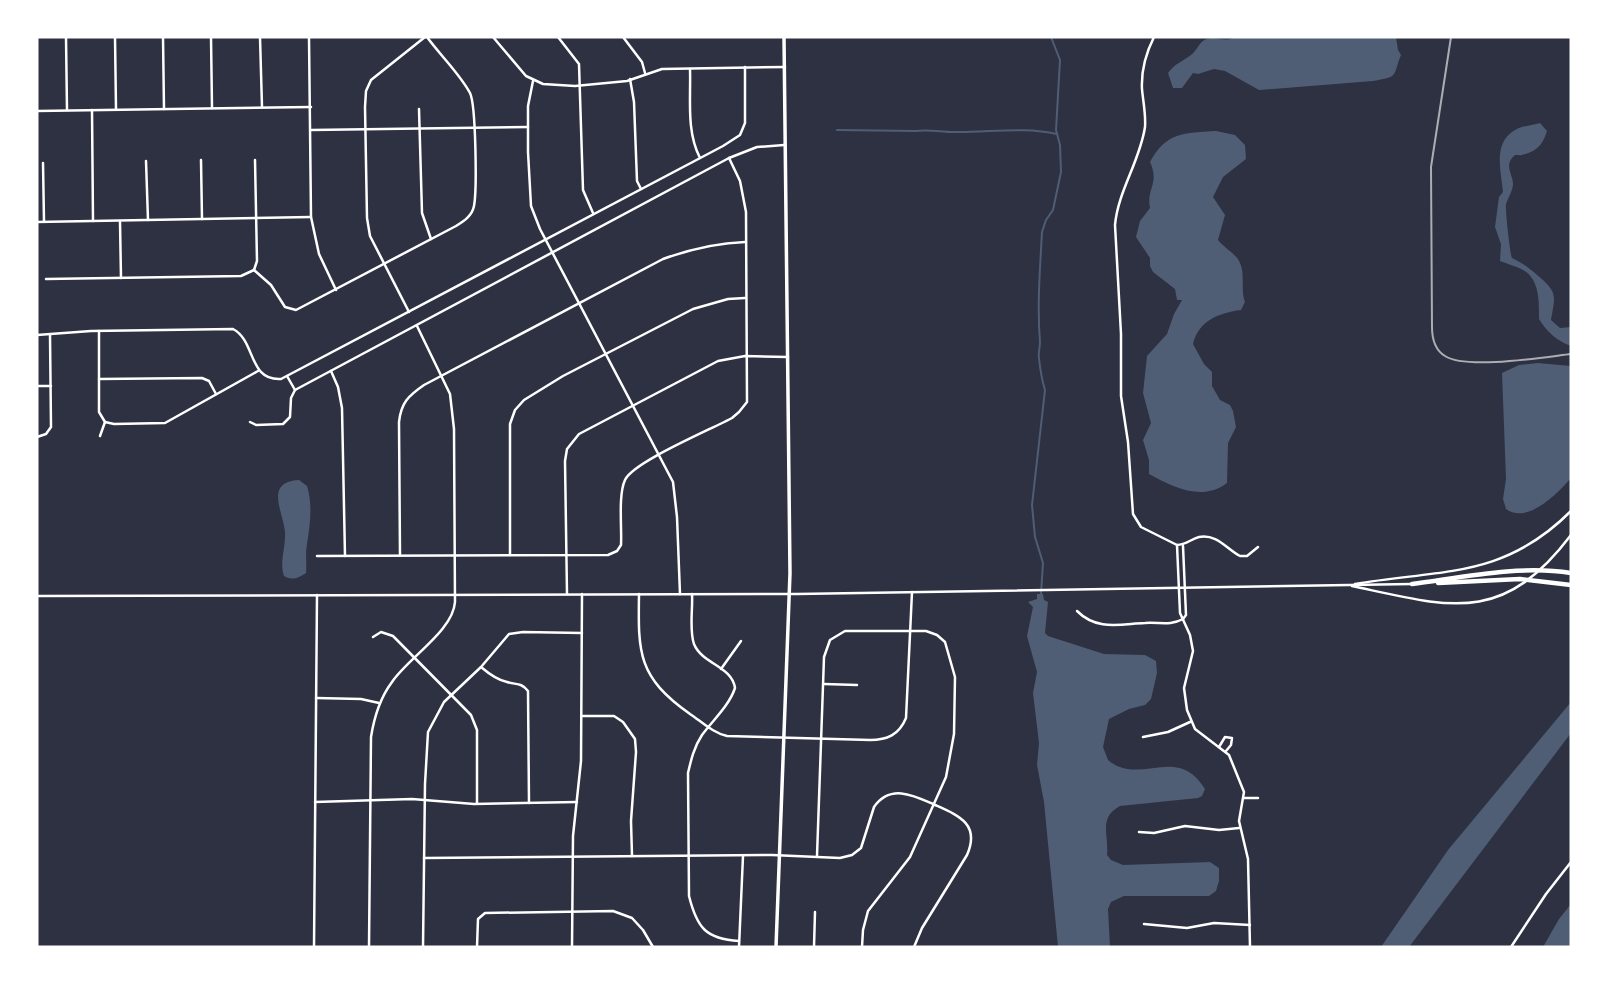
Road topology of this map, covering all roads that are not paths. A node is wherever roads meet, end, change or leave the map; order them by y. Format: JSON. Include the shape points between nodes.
{"nodes":[{"id":1,"x":66,"y":37,"type":"edge"},
{"id":2,"x":115,"y":37,"type":"edge"},
{"id":3,"x":163,"y":37,"type":"edge"},
{"id":4,"x":211,"y":37,"type":"edge"},
{"id":5,"x":260,"y":37,"type":"edge"},
{"id":6,"x":309,"y":37,"type":"edge"},
{"id":7,"x":426,"y":37,"type":"edge"},
{"id":8,"x":493,"y":37,"type":"edge"},
{"id":9,"x":558,"y":37,"type":"edge"},
{"id":10,"x":622,"y":37,"type":"edge"},
{"id":11,"x":784,"y":37,"type":"edge"},
{"id":12,"x":1154,"y":37,"type":"edge"},
{"id":13,"x":745,"y":67,"type":"junction"},
{"id":14,"x":785,"y":67,"type":"junction"},
{"id":15,"x":690,"y":68,"type":"junction"},
{"id":16,"x":645,"y":73,"type":"junction"},
{"id":17,"x":630,"y":79,"type":"junction"},
{"id":18,"x":533,"y":81,"type":"junction"},
{"id":19,"x":580,"y":85,"type":"junction"},
{"id":20,"x":262,"y":107,"type":"junction"},
{"id":21,"x":311,"y":107,"type":"junction"},
{"id":22,"x":164,"y":108,"type":"junction"},
{"id":23,"x":212,"y":108,"type":"junction"},
{"id":24,"x":116,"y":109,"type":"junction"},
{"id":25,"x":419,"y":109,"type":"dead end"},
{"id":26,"x":67,"y":110,"type":"junction"},
{"id":27,"x":92,"y":110,"type":"junction"},
{"id":28,"x":37,"y":111,"type":"edge"},
{"id":29,"x":528,"y":127,"type":"junction"},
{"id":30,"x":474,"y":128,"type":"junction"},
{"id":31,"x":420,"y":129,"type":"junction"},
{"id":32,"x":311,"y":130,"type":"junction"},
{"id":33,"x":366,"y":130,"type":"junction"},
{"id":34,"x":785,"y":145,"type":"junction"},
{"id":35,"x":700,"y":158,"type":"junction"},
{"id":36,"x":729,"y":159,"type":"junction"},
{"id":37,"x":201,"y":160,"type":"dead end"},
{"id":38,"x":255,"y":160,"type":"dead end"},
{"id":39,"x":146,"y":162,"type":"dead end"},
{"id":40,"x":43,"y":163,"type":"dead end"},
{"id":41,"x":641,"y":189,"type":"junction"},
{"id":42,"x":593,"y":214,"type":"junction"},
{"id":43,"x":311,"y":217,"type":"junction"},
{"id":44,"x":256,"y":218,"type":"junction"},
{"id":45,"x":202,"y":219,"type":"junction"},
{"id":46,"x":120,"y":220,"type":"junction"},
{"id":47,"x":148,"y":220,"type":"junction"},
{"id":48,"x":93,"y":221,"type":"junction"},
{"id":49,"x":37,"y":222,"type":"edge"},
{"id":50,"x":44,"y":222,"type":"junction"},
{"id":51,"x":431,"y":239,"type":"junction"},
{"id":52,"x":545,"y":240,"type":"junction"},
{"id":53,"x":746,"y":242,"type":"junction"},
{"id":54,"x":553,"y":253,"type":"junction"},
{"id":55,"x":384,"y":264,"type":"junction"},
{"id":56,"x":254,"y":270,"type":"junction"},
{"id":57,"x":121,"y":278,"type":"junction"},
{"id":58,"x":46,"y":279,"type":"dead end"},
{"id":59,"x":336,"y":290,"type":"junction"},
{"id":60,"x":747,"y":298,"type":"junction"},
{"id":61,"x":580,"y":303,"type":"junction"},
{"id":62,"x":409,"y":312,"type":"junction"},
{"id":63,"x":417,"y":326,"type":"junction"},
{"id":64,"x":99,"y":331,"type":"junction"},
{"id":65,"x":37,"y":335,"type":"edge"},
{"id":66,"x":50,"y":335,"type":"junction"},
{"id":67,"x":607,"y":354,"type":"junction"},
{"id":68,"x":748,"y":356,"type":"junction"},
{"id":69,"x":788,"y":357,"type":"junction"},
{"id":70,"x":258,"y":371,"type":"junction"},
{"id":71,"x":331,"y":371,"type":"junction"},
{"id":72,"x":287,"y":376,"type":"junction"},
{"id":73,"x":441,"y":378,"type":"junction"},
{"id":74,"x":99,"y":379,"type":"junction"},
{"id":75,"x":37,"y":386,"type":"edge"},
{"id":76,"x":51,"y":386,"type":"junction"},
{"id":77,"x":295,"y":390,"type":"junction"},
{"id":78,"x":216,"y":394,"type":"junction"},
{"id":79,"x":634,"y":405,"type":"junction"},
{"id":80,"x":105,"y":422,"type":"junction"},
{"id":81,"x":250,"y":422,"type":"dead end"},
{"id":82,"x":100,"y":436,"type":"dead end"},
{"id":83,"x":37,"y":437,"type":"edge"},
{"id":84,"x":659,"y":455,"type":"junction"},
{"id":85,"x":1571,"y":511,"type":"edge"},
{"id":86,"x":1571,"y":535,"type":"edge"},
{"id":87,"x":1177,"y":545,"type":"junction"},
{"id":88,"x":1183,"y":545,"type":"junction"},
{"id":89,"x":1258,"y":547,"type":"dead end"},
{"id":90,"x":400,"y":555,"type":"junction"},
{"id":91,"x":455,"y":555,"type":"junction"},
{"id":92,"x":510,"y":555,"type":"junction"},
{"id":93,"x":566,"y":555,"type":"junction"},
{"id":94,"x":317,"y":556,"type":"dead end"},
{"id":95,"x":345,"y":556,"type":"junction"},
{"id":96,"x":1571,"y":573,"type":"edge"},
{"id":97,"x":1412,"y":584,"type":"junction"},
{"id":98,"x":1346,"y":585,"type":"junction"},
{"id":99,"x":1571,"y":585,"type":"edge"},
{"id":100,"x":1186,"y":586,"type":"junction"},
{"id":101,"x":1178,"y":587,"type":"junction"},
{"id":102,"x":912,"y":592,"type":"junction"},
{"id":103,"x":566,"y":594,"type":"junction"},
{"id":104,"x":582,"y":594,"type":"junction"},
{"id":105,"x":639,"y":594,"type":"junction"},
{"id":106,"x":680,"y":594,"type":"junction"},
{"id":107,"x":692,"y":594,"type":"junction"},
{"id":108,"x":789,"y":594,"type":"junction"},
{"id":109,"x":455,"y":595,"type":"junction"},
{"id":110,"x":37,"y":596,"type":"edge"},
{"id":111,"x":317,"y":596,"type":"junction"},
{"id":112,"x":1077,"y":611,"type":"dead end"},
{"id":113,"x":1183,"y":619,"type":"junction"},
{"id":114,"x":910,"y":630,"type":"junction"},
{"id":115,"x":582,"y":633,"type":"junction"},
{"id":116,"x":373,"y":637,"type":"dead end"},
{"id":117,"x":741,"y":641,"type":"dead end"},
{"id":118,"x":414,"y":657,"type":"junction"},
{"id":119,"x":481,"y":667,"type":"junction"},
{"id":120,"x":721,"y":669,"type":"junction"},
{"id":121,"x":824,"y":684,"type":"junction"},
{"id":122,"x":857,"y":685,"type":"dead end"},
{"id":123,"x":451,"y":694,"type":"junction"},
{"id":124,"x":316,"y":698,"type":"junction"},
{"id":125,"x":380,"y":704,"type":"junction"},
{"id":126,"x":581,"y":716,"type":"junction"},
{"id":127,"x":1190,"y":722,"type":"junction"},
{"id":128,"x":709,"y":727,"type":"junction"},
{"id":129,"x":821,"y":737,"type":"junction"},
{"id":130,"x":1143,"y":737,"type":"dead end"},
{"id":131,"x":784,"y":738,"type":"junction"},
{"id":132,"x":1219,"y":747,"type":"junction"},
{"id":133,"x":1226,"y":751,"type":"junction"},
{"id":134,"x":1244,"y":798,"type":"junction"},
{"id":135,"x":1258,"y":798,"type":"dead end"},
{"id":136,"x":371,"y":800,"type":"junction"},
{"id":137,"x":425,"y":800,"type":"junction"},
{"id":138,"x":315,"y":802,"type":"junction"},
{"id":139,"x":577,"y":802,"type":"junction"},
{"id":140,"x":477,"y":803,"type":"junction"},
{"id":141,"x":529,"y":803,"type":"junction"},
{"id":142,"x":933,"y":805,"type":"junction"},
{"id":143,"x":1239,"y":828,"type":"junction"},
{"id":144,"x":1139,"y":832,"type":"dead end"},
{"id":145,"x":632,"y":856,"type":"junction"},
{"id":146,"x":688,"y":856,"type":"junction"},
{"id":147,"x":743,"y":856,"type":"junction"},
{"id":148,"x":780,"y":856,"type":"junction"},
{"id":149,"x":817,"y":856,"type":"junction"},
{"id":150,"x":573,"y":857,"type":"junction"},
{"id":151,"x":424,"y":858,"type":"junction"},
{"id":152,"x":1571,"y":862,"type":"edge"},
{"id":153,"x":572,"y":912,"type":"junction"},
{"id":154,"x":815,"y":912,"type":"dead end"},
{"id":155,"x":1144,"y":924,"type":"dead end"},
{"id":156,"x":1250,"y":925,"type":"junction"},
{"id":157,"x":739,"y":941,"type":"junction"},
{"id":158,"x":314,"y":947,"type":"edge"},
{"id":159,"x":369,"y":947,"type":"edge"},
{"id":160,"x":423,"y":947,"type":"edge"},
{"id":161,"x":477,"y":947,"type":"edge"},
{"id":162,"x":572,"y":947,"type":"edge"},
{"id":163,"x":653,"y":947,"type":"edge"},
{"id":164,"x":739,"y":947,"type":"edge"},
{"id":165,"x":776,"y":947,"type":"edge"},
{"id":166,"x":814,"y":947,"type":"edge"},
{"id":167,"x":862,"y":947,"type":"edge"},
{"id":168,"x":914,"y":947,"type":"edge"},
{"id":169,"x":1250,"y":947,"type":"edge"},
{"id":170,"x":1511,"y":947,"type":"edge"}],
"edges":[{"from":1,"to":26,"type":"street"},
{"from":2,"to":24,"type":"street"},
{"from":3,"to":22,"type":"street"},
{"from":4,"to":23,"type":"street"},
{"from":5,"to":20,"type":"street"},
{"from":6,"to":21,"type":"street"},
{"from":7,"to":30,"type":"street","via":[[471,94]]},
{"from":7,"to":33,"type":"street","via":[[371,80],[366,91]]},
{"from":8,"to":18,"type":"street"},
{"from":9,"to":19,"type":"street","via":[[579,64]]},
{"from":10,"to":16,"type":"street"},
{"from":11,"to":14,"type":"main road"},
{"from":12,"to":87,"type":"street","via":[[1142,77],[1144,128],[1115,225],[1120,383],[1134,517],[1141,527]]},
{"from":13,"to":14,"type":"street"},
{"from":13,"to":15,"type":"street"},
{"from":13,"to":35,"type":"street","via":[[745,123],[740,135]]},
{"from":14,"to":34,"type":"main road"},
{"from":15,"to":16,"type":"street"},
{"from":15,"to":35,"type":"street","via":[[693,145]]},
{"from":16,"to":17,"type":"street"},
{"from":17,"to":19,"type":"street"},
{"from":17,"to":41,"type":"street"},
{"from":18,"to":19,"type":"street"},
{"from":18,"to":29,"type":"street"},
{"from":19,"to":42,"type":"street","via":[[583,190]]},
{"from":20,"to":21,"type":"street"},
{"from":20,"to":23,"type":"street"},
{"from":21,"to":32,"type":"street"},
{"from":22,"to":23,"type":"street"},
{"from":22,"to":24,"type":"street"},
{"from":24,"to":27,"type":"street"},
{"from":25,"to":31,"type":"street"},
{"from":26,"to":27,"type":"street"},
{"from":26,"to":28,"type":"street"},
{"from":27,"to":48,"type":"street"},
{"from":29,"to":30,"type":"street"},
{"from":29,"to":52,"type":"street","via":[[531,206]]},
{"from":30,"to":31,"type":"street"},
{"from":30,"to":51,"type":"street","via":[[472,211],[465,221]]},
{"from":31,"to":33,"type":"street"},
{"from":31,"to":51,"type":"street","via":[[422,213]]},
{"from":32,"to":33,"type":"street"},
{"from":32,"to":43,"type":"street"},
{"from":33,"to":55,"type":"street","via":[[367,218]]},
{"from":34,"to":36,"type":"street","via":[[757,147]]},
{"from":34,"to":69,"type":"main road"},
{"from":35,"to":41,"type":"street"},
{"from":36,"to":53,"type":"street","via":[[740,181]]},
{"from":36,"to":54,"type":"street"},
{"from":37,"to":45,"type":"street"},
{"from":38,"to":44,"type":"street"},
{"from":39,"to":47,"type":"street"},
{"from":40,"to":50,"type":"street"},
{"from":41,"to":42,"type":"street"},
{"from":42,"to":52,"type":"street"},
{"from":43,"to":44,"type":"street"},
{"from":43,"to":59,"type":"street","via":[[319,254]]},
{"from":44,"to":45,"type":"street"},
{"from":44,"to":56,"type":"street"},
{"from":45,"to":47,"type":"street"},
{"from":46,"to":47,"type":"street"},
{"from":46,"to":48,"type":"street"},
{"from":46,"to":57,"type":"street"},
{"from":48,"to":50,"type":"street"},
{"from":49,"to":50,"type":"street"},
{"from":51,"to":55,"type":"street"},
{"from":52,"to":54,"type":"street"},
{"from":52,"to":62,"type":"street"},
{"from":53,"to":60,"type":"street"},
{"from":53,"to":61,"type":"street","via":[[682,252]]},
{"from":54,"to":61,"type":"street"},
{"from":54,"to":63,"type":"street"},
{"from":55,"to":59,"type":"street"},
{"from":55,"to":62,"type":"street"},
{"from":56,"to":57,"type":"street","via":[[241,276]]},
{"from":56,"to":59,"type":"street","via":[[290,310]]},
{"from":57,"to":58,"type":"street"},
{"from":60,"to":67,"type":"street","via":[[693,309]]},
{"from":60,"to":68,"type":"street"},
{"from":61,"to":67,"type":"street"},
{"from":61,"to":73,"type":"street"},
{"from":62,"to":72,"type":"street"},
{"from":63,"to":71,"type":"street"},
{"from":63,"to":73,"type":"street"},
{"from":64,"to":66,"type":"street"},
{"from":64,"to":70,"type":"street","via":[[233,329],[242,335]]},
{"from":64,"to":74,"type":"street"},
{"from":65,"to":66,"type":"street"},
{"from":66,"to":76,"type":"street"},
{"from":67,"to":79,"type":"street"},
{"from":67,"to":92,"type":"street","via":[[533,393],[515,410],[510,424]]},
{"from":68,"to":69,"type":"street"},
{"from":68,"to":79,"type":"street","via":[[718,361]]},
{"from":68,"to":84,"type":"street","via":[[748,396],[739,412]]},
{"from":69,"to":108,"type":"main road"},
{"from":70,"to":72,"type":"street","via":[[270,379]]},
{"from":70,"to":78,"type":"street"},
{"from":71,"to":77,"type":"street"},
{"from":71,"to":95,"type":"street","via":[[342,408]]},
{"from":72,"to":77,"type":"street"},
{"from":73,"to":90,"type":"street","via":[[409,396],[400,410]]},
{"from":73,"to":91,"type":"street","via":[[450,394],[454,429]]},
{"from":74,"to":78,"type":"street","via":[[202,378]]},
{"from":74,"to":80,"type":"street","via":[[99,412]]},
{"from":75,"to":76,"type":"street"},
{"from":76,"to":83,"type":"street","via":[[51,427]]},
{"from":77,"to":81,"type":"street","via":[[290,417],[283,424]]},
{"from":78,"to":80,"type":"street","via":[[165,423]]},
{"from":79,"to":84,"type":"street"},
{"from":79,"to":93,"type":"street","via":[[579,434],[567,449]]},
{"from":80,"to":82,"type":"street"},
{"from":84,"to":93,"type":"street","via":[[634,470],[623,483],[617,551]]},
{"from":84,"to":106,"type":"street","via":[[673,482]]},
{"from":85,"to":98,"type":"street","via":[[1531,545],[1485,565]]},
{"from":86,"to":98,"type":"street","via":[[1549,564],[1527,582],[1476,602],[1428,603]]},
{"from":87,"to":88,"type":"street"},
{"from":87,"to":101,"type":"street"},
{"from":88,"to":89,"type":"street","via":[[1197,537],[1211,538],[1240,556]]},
{"from":88,"to":100,"type":"street"},
{"from":90,"to":91,"type":"street"},
{"from":90,"to":95,"type":"street"},
{"from":91,"to":92,"type":"street"},
{"from":91,"to":109,"type":"street"},
{"from":92,"to":93,"type":"street"},
{"from":93,"to":103,"type":"street"},
{"from":94,"to":95,"type":"street"},
{"from":96,"to":97,"type":"highway","via":[[1486,573]]},
{"from":97,"to":98,"type":"street"},
{"from":97,"to":99,"type":"highway","via":[[1539,580]]},
{"from":98,"to":100,"type":"street"},
{"from":100,"to":101,"type":"street"},
{"from":100,"to":113,"type":"street"},
{"from":101,"to":102,"type":"street"},
{"from":101,"to":113,"type":"street"},
{"from":102,"to":108,"type":"street"},
{"from":102,"to":114,"type":"street"},
{"from":103,"to":104,"type":"street"},
{"from":103,"to":109,"type":"street"},
{"from":104,"to":105,"type":"street"},
{"from":104,"to":115,"type":"street"},
{"from":105,"to":106,"type":"street"},
{"from":105,"to":128,"type":"street","via":[[640,648],[648,672],[655,684]]},
{"from":106,"to":107,"type":"street"},
{"from":107,"to":108,"type":"street"},
{"from":107,"to":120,"type":"street","via":[[694,642],[700,653]]},
{"from":108,"to":131,"type":"main road"},
{"from":109,"to":111,"type":"street"},
{"from":109,"to":118,"type":"street","via":[[452,617]]},
{"from":110,"to":111,"type":"street"},
{"from":111,"to":124,"type":"street"},
{"from":112,"to":113,"type":"street","via":[[1086,619],[1115,626],[1171,624]]},
{"from":113,"to":127,"type":"street","via":[[1193,651],[1184,695]]},
{"from":114,"to":121,"type":"street","via":[[849,630],[833,636],[825,649]]},
{"from":114,"to":129,"type":"street","via":[[904,723],[893,736],[878,740]]},
{"from":114,"to":142,"type":"street","via":[[942,638],[955,677],[953,749]]},
{"from":115,"to":119,"type":"street","via":[[509,634]]},
{"from":115,"to":126,"type":"street"},
{"from":116,"to":118,"type":"street","via":[[390,633]]},
{"from":117,"to":120,"type":"street"},
{"from":118,"to":123,"type":"street"},
{"from":118,"to":125,"type":"street"},
{"from":119,"to":123,"type":"street"},
{"from":119,"to":141,"type":"street","via":[[528,691]]},
{"from":120,"to":128,"type":"street","via":[[732,678],[734,691]]},
{"from":121,"to":122,"type":"street"},
{"from":121,"to":129,"type":"street"},
{"from":123,"to":137,"type":"street","via":[[428,732]]},
{"from":123,"to":140,"type":"street","via":[[475,722]]},
{"from":124,"to":125,"type":"street"},
{"from":124,"to":138,"type":"street"},
{"from":125,"to":136,"type":"street","via":[[371,737]]},
{"from":126,"to":139,"type":"street"},
{"from":126,"to":145,"type":"street","via":[[614,716],[635,739]]},
{"from":127,"to":130,"type":"street"},
{"from":127,"to":132,"type":"street"},
{"from":128,"to":131,"type":"street","via":[[727,736]]},
{"from":128,"to":146,"type":"street","via":[[696,747],[688,773]]},
{"from":129,"to":131,"type":"street"},
{"from":129,"to":149,"type":"street"},
{"from":131,"to":148,"type":"main road"},
{"from":132,"to":133,"type":"street"},
{"from":132,"to":133,"type":"street","via":[[1225,737],[1232,738]]},
{"from":133,"to":134,"type":"street"},
{"from":134,"to":135,"type":"street"},
{"from":134,"to":143,"type":"street"},
{"from":136,"to":137,"type":"street"},
{"from":136,"to":138,"type":"street"},
{"from":136,"to":159,"type":"street"},
{"from":137,"to":140,"type":"street"},
{"from":137,"to":151,"type":"street"},
{"from":138,"to":158,"type":"street"},
{"from":139,"to":141,"type":"street"},
{"from":139,"to":150,"type":"street"},
{"from":140,"to":141,"type":"street"},
{"from":142,"to":149,"type":"street","via":[[908,794],[889,794],[874,807],[857,852],[846,857]]},
{"from":142,"to":167,"type":"street","via":[[910,857],[868,911]]},
{"from":142,"to":168,"type":"street","via":[[962,818],[971,841]]},
{"from":143,"to":144,"type":"street","via":[[1185,826]]},
{"from":143,"to":156,"type":"street","via":[[1248,859]]},
{"from":145,"to":146,"type":"street"},
{"from":145,"to":150,"type":"street"},
{"from":146,"to":147,"type":"street"},
{"from":146,"to":157,"type":"street","via":[[689,896],[698,919],[715,939]]},
{"from":147,"to":148,"type":"street"},
{"from":147,"to":157,"type":"street"},
{"from":148,"to":149,"type":"street"},
{"from":148,"to":165,"type":"main road"},
{"from":150,"to":151,"type":"street"},
{"from":150,"to":153,"type":"street"},
{"from":151,"to":160,"type":"street"},
{"from":152,"to":170,"type":"street"},
{"from":153,"to":161,"type":"street","via":[[485,913],[478,919]]},
{"from":153,"to":162,"type":"street"},
{"from":153,"to":163,"type":"street","via":[[625,914]]},
{"from":154,"to":166,"type":"street"},
{"from":155,"to":156,"type":"street","via":[[1187,928],[1214,923]]},
{"from":156,"to":169,"type":"street"},
{"from":157,"to":164,"type":"street"}]}
